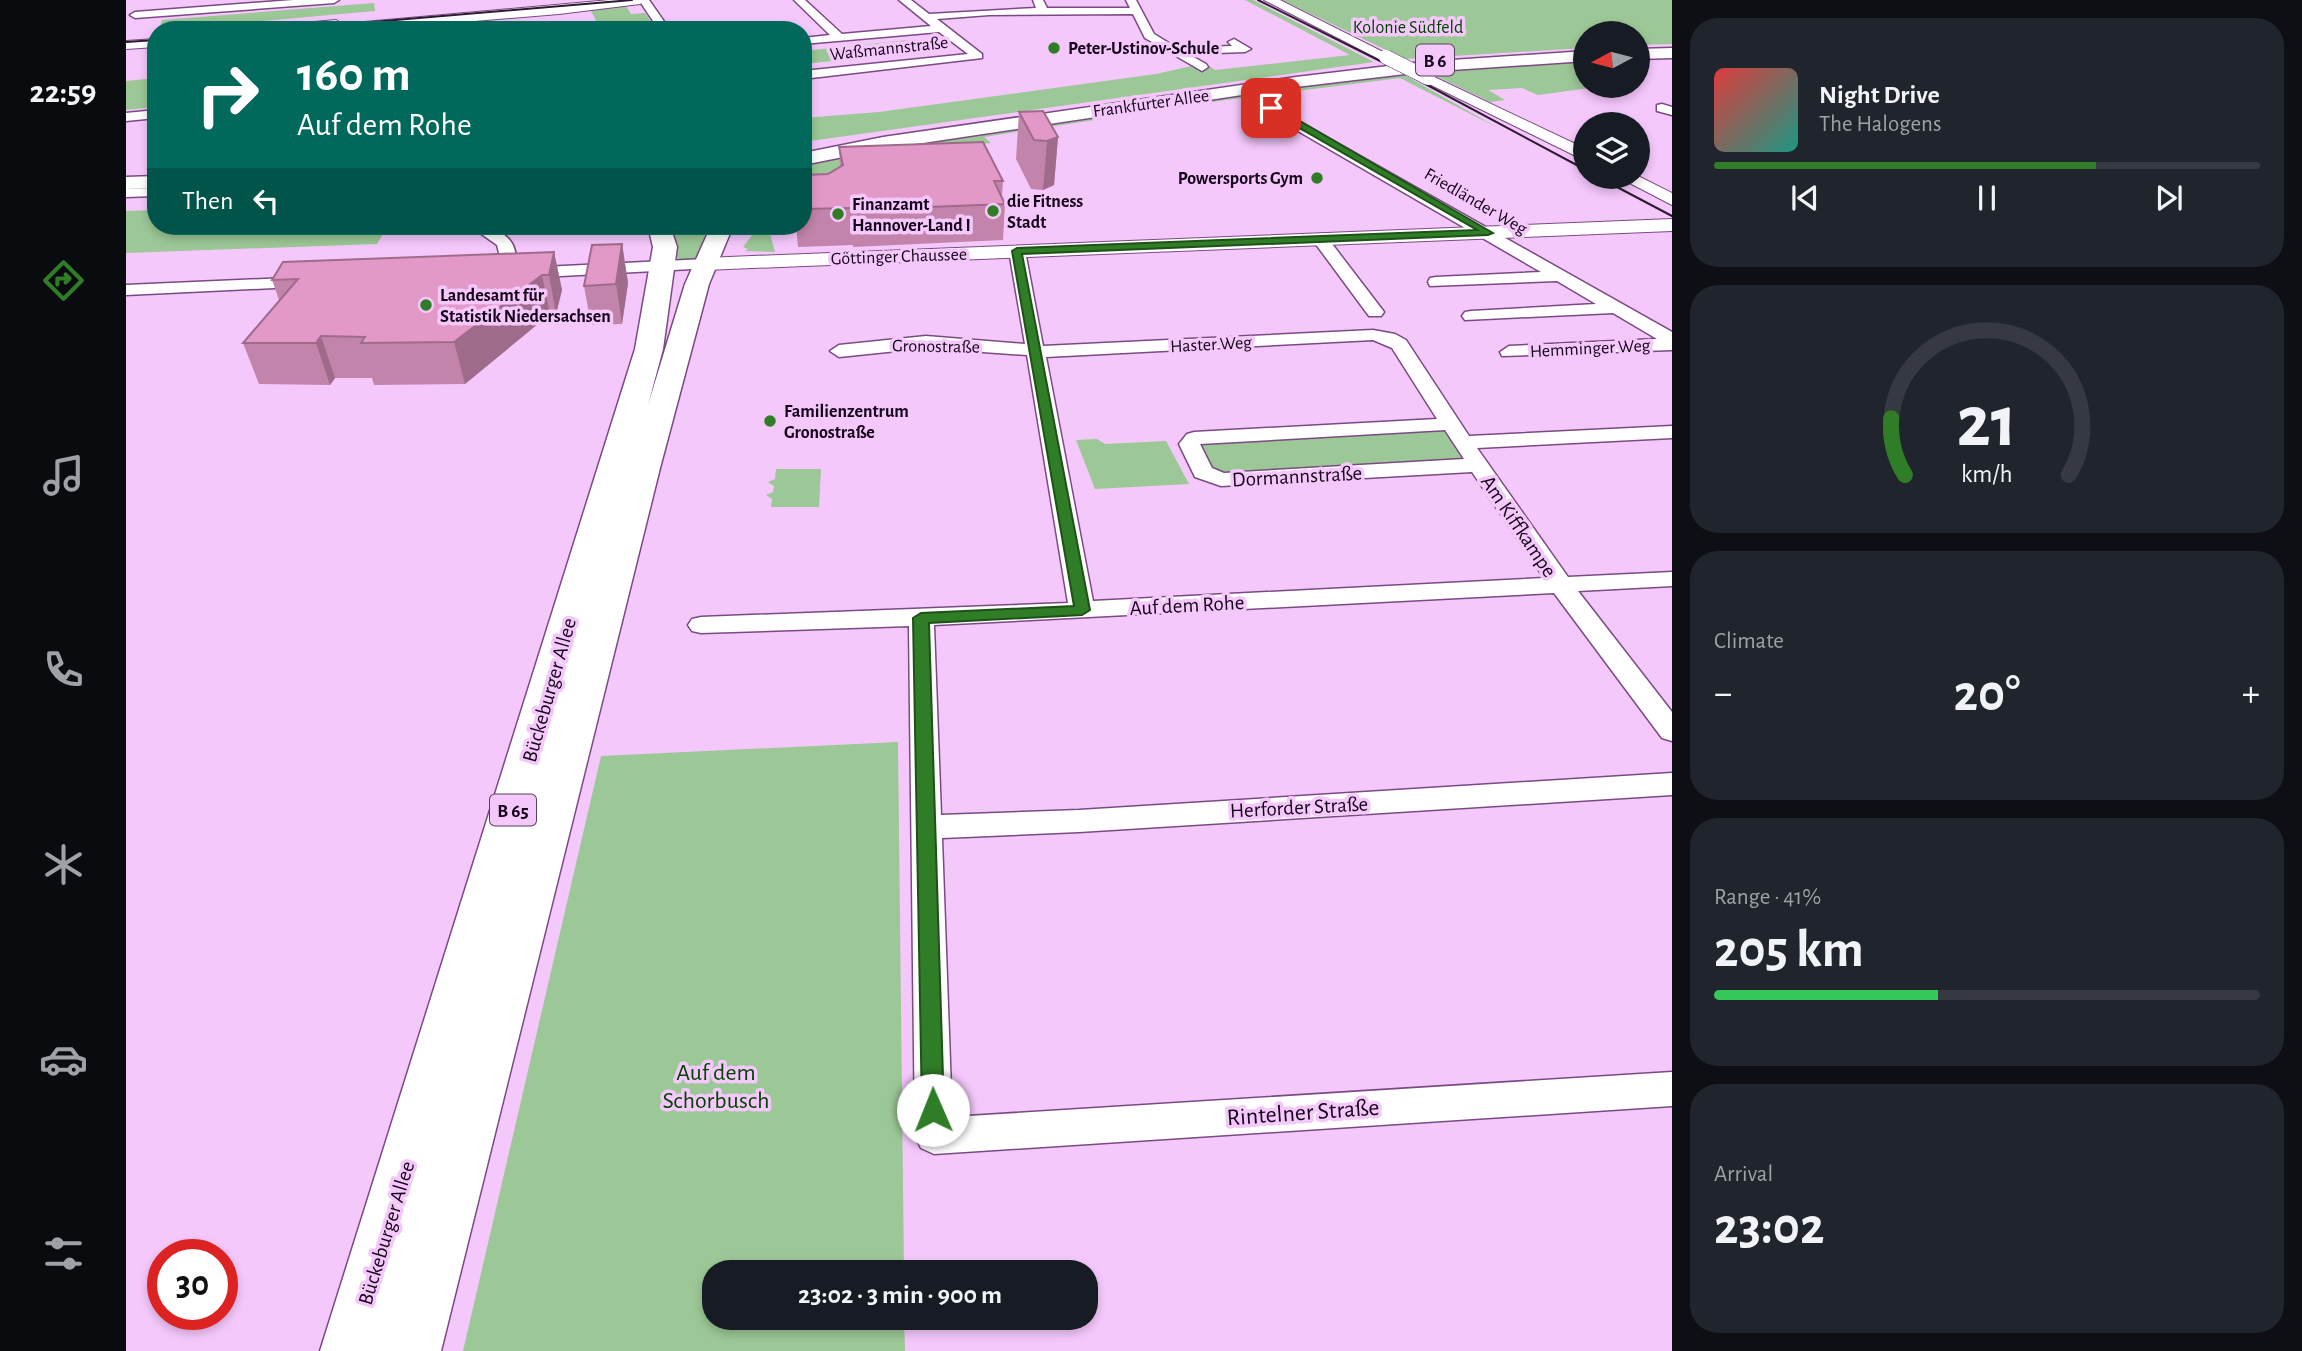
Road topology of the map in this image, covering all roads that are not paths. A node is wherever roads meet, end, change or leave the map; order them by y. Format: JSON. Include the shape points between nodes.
{"nodes":[{"id":1,"x":334,"y":0,"type":"edge"},
{"id":2,"x":642,"y":0,"type":"edge"},
{"id":3,"x":799,"y":0,"type":"edge"},
{"id":4,"x":904,"y":0,"type":"edge"},
{"id":5,"x":1270,"y":0,"type":"edge"},
{"id":6,"x":126,"y":5,"type":"edge"},
{"id":7,"x":1041,"y":5,"type":"edge"},
{"id":8,"x":1134,"y":6,"type":"edge"},
{"id":9,"x":575,"y":8,"type":"edge"},
{"id":10,"x":927,"y":17,"type":"junction"},
{"id":11,"x":204,"y":21,"type":"edge"},
{"id":12,"x":395,"y":21,"type":"edge"},
{"id":13,"x":479,"y":21,"type":"edge"},
{"id":14,"x":658,"y":21,"type":"edge"},
{"id":15,"x":941,"y":28,"type":"junction"},
{"id":16,"x":147,"y":30,"type":"edge"},
{"id":17,"x":129,"y":33,"type":"edge"},
{"id":18,"x":839,"y":37,"type":"junction"},
{"id":19,"x":147,"y":38,"type":"edge"},
{"id":20,"x":812,"y":40,"type":"edge"},
{"id":21,"x":1234,"y":42,"type":"dead end"},
{"id":22,"x":1672,"y":47,"type":"edge"},
{"id":23,"x":1650,"y":48,"type":"edge"},
{"id":24,"x":1177,"y":51,"type":"junction"},
{"id":25,"x":1573,"y":51,"type":"edge"},
{"id":26,"x":1672,"y":53,"type":"edge"},
{"id":27,"x":1650,"y":54,"type":"edge"},
{"id":28,"x":1573,"y":57,"type":"edge"},
{"id":29,"x":1202,"y":67,"type":"dead end"},
{"id":30,"x":812,"y":74,"type":"edge"},
{"id":31,"x":1257,"y":102,"type":"dead end"},
{"id":32,"x":147,"y":115,"type":"edge"},
{"id":33,"x":126,"y":117,"type":"edge"},
{"id":34,"x":812,"y":145,"type":"edge"},
{"id":35,"x":1573,"y":150,"type":"edge"},
{"id":36,"x":812,"y":157,"type":"edge"},
{"id":37,"x":147,"y":176,"type":"edge"},
{"id":38,"x":126,"y":177,"type":"edge"},
{"id":39,"x":147,"y":187,"type":"edge"},
{"id":40,"x":126,"y":188,"type":"edge"},
{"id":41,"x":1650,"y":189,"type":"edge"},
{"id":42,"x":1672,"y":200,"type":"edge"},
{"id":43,"x":1672,"y":225,"type":"edge"},
{"id":44,"x":1488,"y":233,"type":"junction"},
{"id":45,"x":495,"y":235,"type":"edge"},
{"id":46,"x":1320,"y":239,"type":"junction"},
{"id":47,"x":687,"y":246,"type":"edge"},
{"id":48,"x":1017,"y":251,"type":"junction"},
{"id":49,"x":1562,"y":276,"type":"junction"},
{"id":50,"x":325,"y":281,"type":"edge"},
{"id":51,"x":1436,"y":282,"type":"dead end"},
{"id":52,"x":126,"y":290,"type":"edge"},
{"id":53,"x":1617,"y":308,"type":"junction"},
{"id":54,"x":1471,"y":316,"type":"dead end"},
{"id":55,"x":1389,"y":338,"type":"junction"},
{"id":56,"x":1672,"y":342,"type":"edge"},
{"id":57,"x":1033,"y":350,"type":"junction"},
{"id":58,"x":839,"y":351,"type":"dead end"},
{"id":59,"x":1509,"y":352,"type":"dead end"},
{"id":60,"x":1456,"y":434,"type":"junction"},
{"id":61,"x":1669,"y":436,"type":"edge"},
{"id":62,"x":1478,"y":465,"type":"junction"},
{"id":63,"x":1672,"y":579,"type":"edge"},
{"id":64,"x":1560,"y":585,"type":"junction"},
{"id":65,"x":1082,"y":610,"type":"junction"},
{"id":66,"x":921,"y":618,"type":"junction"},
{"id":67,"x":701,"y":625,"type":"dead end"},
{"id":68,"x":1672,"y":731,"type":"edge"},
{"id":69,"x":1672,"y":784,"type":"edge"},
{"id":70,"x":927,"y":827,"type":"junction"},
{"id":71,"x":1672,"y":1089,"type":"edge"},
{"id":72,"x":351,"y":1351,"type":"edge"},
{"id":73,"x":410,"y":1351,"type":"edge"}],
"edges":[{"from":1,"to":11,"type":"street"},
{"from":2,"to":9,"type":"street"},
{"from":2,"to":14,"type":"street"},
{"from":3,"to":18,"type":"street"},
{"from":4,"to":10,"type":"street"},
{"from":5,"to":35,"type":"street","bridge":true},
{"from":6,"to":17,"type":"street","via":[[140,4]]},
{"from":7,"to":8,"type":"street"},
{"from":7,"to":10,"type":"street"},
{"from":8,"to":24,"type":"street","via":[[1149,36]]},
{"from":9,"to":12,"type":"street"},
{"from":9,"to":13,"type":"street"},
{"from":10,"to":15,"type":"street"},
{"from":15,"to":18,"type":"street"},
{"from":15,"to":30,"type":"street","name":"Waßmannstraße","via":[[978,56]]},
{"from":16,"to":17,"type":"street"},
{"from":17,"to":19,"type":"street"},
{"from":18,"to":20,"type":"street"},
{"from":21,"to":24,"type":"street","via":[[1245,48]]},
{"from":22,"to":23,"type":"main road"},
{"from":24,"to":29,"type":"street"},
{"from":25,"to":34,"type":"main road","name":"Frankfurter Allee","number":"B 6","via":[[1325,71]]},
{"from":26,"to":27,"type":"main road"},
{"from":28,"to":36,"type":"main road","name":"Frankfurter Allee","number":"B 6","via":[[1422,67],[1296,82]]},
{"from":31,"to":44,"type":"street","name":"Friedländer Weg"},
{"from":32,"to":33,"type":"street"},
{"from":37,"to":38,"type":"street"},
{"from":39,"to":40,"type":"main road"},
{"from":41,"to":42,"type":"street"},
{"from":43,"to":44,"type":"street","name":"Göttinger Chaussee"},
{"from":44,"to":46,"type":"street","name":"Göttinger Chaussee"},
{"from":44,"to":49,"type":"street","name":"Friedländer Weg"},
{"from":45,"to":47,"type":"street","name":"Göttinger Chaussee","via":[[506,241],[509,249],[496,274]]},
{"from":46,"to":48,"type":"street","name":"Göttinger Chaussee"},
{"from":46,"to":55,"type":"street","name":"Am Kiffkampe","via":[[1391,332]]},
{"from":47,"to":48,"type":"street","name":"Göttinger Chaussee"},
{"from":47,"to":72,"type":"main road","name":"Bückeburger Allee","number":"B 65","via":[[649,349]]},
{"from":47,"to":73,"type":"main road","name":"Bückeburger Allee","number":"B 65","via":[[689,309]]},
{"from":48,"to":57,"type":"street"},
{"from":49,"to":51,"type":"street"},
{"from":49,"to":53,"type":"street","name":"Friedländer Weg"},
{"from":50,"to":52,"type":"street"},
{"from":53,"to":54,"type":"street"},
{"from":53,"to":56,"type":"street","name":"Friedländer Weg"},
{"from":55,"to":57,"type":"street","name":"Haster Weg","via":[[1373,335]]},
{"from":55,"to":60,"type":"street","name":"Am Kiffkampe","via":[[1399,344]]},
{"from":56,"to":59,"type":"street","name":"Hemminger Weg"},
{"from":57,"to":58,"type":"street","name":"Gronostraße","via":[[926,342]]},
{"from":57,"to":65,"type":"street"},
{"from":60,"to":61,"type":"street","name":"Dormannstraße"},
{"from":60,"to":62,"type":"street","name":"Am Kiffkampe"},
{"from":60,"to":62,"type":"street","name":"Dormannstraße","via":[[1194,438],[1189,444],[1203,472],[1222,480]]},
{"from":62,"to":64,"type":"street","name":"Am Kiffkampe"},
{"from":63,"to":64,"type":"street","name":"Auf dem Rohe"},
{"from":64,"to":65,"type":"street","name":"Auf dem Rohe"},
{"from":64,"to":68,"type":"street","name":"Am Kiffkampe"},
{"from":65,"to":66,"type":"street","name":"Auf dem Rohe"},
{"from":66,"to":67,"type":"street","name":"Auf dem Rohe"},
{"from":66,"to":70,"type":"street"},
{"from":69,"to":70,"type":"street","name":"Herforder Straße"},
{"from":70,"to":71,"type":"street","name":"Rintelner Straße","via":[[934,1136]]}]}
